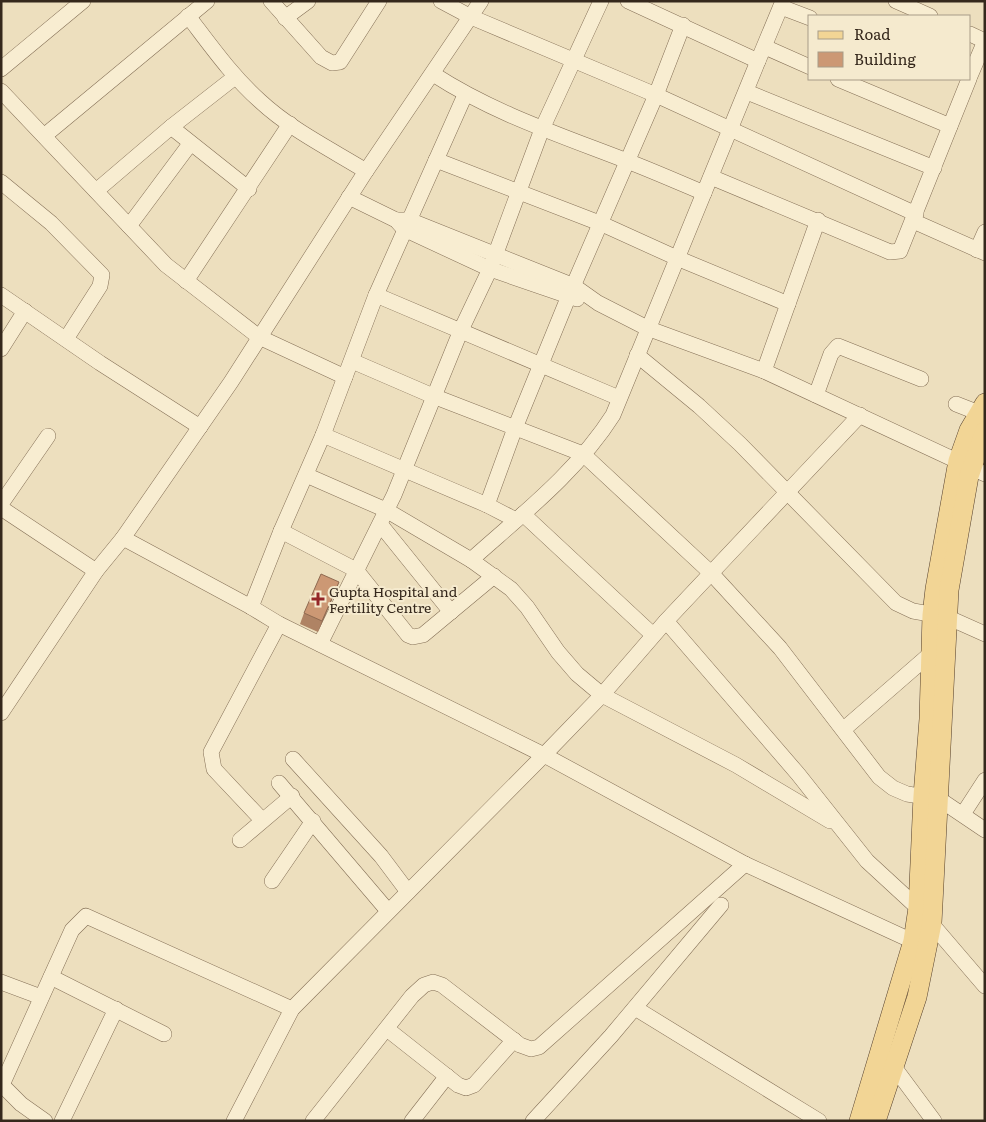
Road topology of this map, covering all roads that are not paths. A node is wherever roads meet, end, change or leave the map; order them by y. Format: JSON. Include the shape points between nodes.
{"nodes":[{"id":1,"x":82,"y":1,"type":"edge"},
{"id":2,"x":207,"y":1,"type":"edge"},
{"id":3,"x":271,"y":1,"type":"edge"},
{"id":4,"x":308,"y":1,"type":"edge"},
{"id":5,"x":378,"y":1,"type":"edge"},
{"id":6,"x":441,"y":1,"type":"edge"},
{"id":7,"x":481,"y":1,"type":"edge"},
{"id":8,"x":600,"y":1,"type":"edge"},
{"id":9,"x":628,"y":1,"type":"edge"},
{"id":10,"x":896,"y":1,"type":"edge"},
{"id":11,"x":782,"y":4,"type":"edge"},
{"id":12,"x":928,"y":15,"type":"edge"},
{"id":13,"x":188,"y":16,"type":"junction"},
{"id":14,"x":471,"y":17,"type":"junction"},
{"id":15,"x":808,"y":17,"type":"edge"},
{"id":16,"x":285,"y":18,"type":"junction"},
{"id":17,"x":683,"y":25,"type":"junction"},
{"id":18,"x":971,"y":34,"type":"edge"},
{"id":19,"x":985,"y":41,"type":"edge"},
{"id":20,"x":762,"y":54,"type":"junction"},
{"id":21,"x":573,"y":61,"type":"junction"},
{"id":22,"x":808,"y":66,"type":"edge"},
{"id":23,"x":1,"y":69,"type":"edge"},
{"id":24,"x":971,"y":69,"type":"edge"},
{"id":25,"x":433,"y":74,"type":"junction"},
{"id":26,"x":235,"y":76,"type":"junction"},
{"id":27,"x":840,"y":80,"type":"edge"},
{"id":28,"x":966,"y":80,"type":"edge"},
{"id":29,"x":1,"y":91,"type":"edge"},
{"id":30,"x":746,"y":92,"type":"junction"},
{"id":31,"x":465,"y":95,"type":"junction"},
{"id":32,"x":656,"y":95,"type":"junction"},
{"id":33,"x":290,"y":124,"type":"junction"},
{"id":34,"x":950,"y":126,"type":"junction"},
{"id":35,"x":171,"y":127,"type":"junction"},
{"id":36,"x":542,"y":129,"type":"junction"},
{"id":37,"x":731,"y":130,"type":"junction"},
{"id":38,"x":44,"y":136,"type":"junction"},
{"id":39,"x":190,"y":144,"type":"junction"},
{"id":40,"x":436,"y":160,"type":"junction"},
{"id":41,"x":628,"y":161,"type":"junction"},
{"id":42,"x":934,"y":168,"type":"junction"},
{"id":43,"x":366,"y":171,"type":"junction"},
{"id":44,"x":711,"y":177,"type":"junction"},
{"id":45,"x":1,"y":182,"type":"edge"},
{"id":46,"x":249,"y":189,"type":"junction"},
{"id":47,"x":96,"y":191,"type":"junction"},
{"id":48,"x":518,"y":193,"type":"junction"},
{"id":49,"x":704,"y":193,"type":"junction"},
{"id":50,"x":349,"y":197,"type":"junction"},
{"id":51,"x":914,"y":217,"type":"junction"},
{"id":52,"x":818,"y":220,"type":"junction"},
{"id":53,"x":403,"y":223,"type":"junction"},
{"id":54,"x":602,"y":224,"type":"junction"},
{"id":55,"x":129,"y":226,"type":"junction"},
{"id":56,"x":985,"y":232,"type":"edge"},
{"id":57,"x":981,"y":251,"type":"edge"},
{"id":58,"x":496,"y":253,"type":"junction"},
{"id":59,"x":677,"y":258,"type":"junction"},
{"id":60,"x":490,"y":269,"type":"junction"},
{"id":61,"x":186,"y":281,"type":"junction"},
{"id":62,"x":571,"y":292,"type":"junction"},
{"id":63,"x":1,"y":294,"type":"edge"},
{"id":64,"x":376,"y":296,"type":"junction"},
{"id":65,"x":788,"y":304,"type":"junction"},
{"id":66,"x":25,"y":311,"type":"junction"},
{"id":67,"x":648,"y":328,"type":"junction"},
{"id":68,"x":461,"y":330,"type":"junction"},
{"id":69,"x":259,"y":337,"type":"junction"},
{"id":70,"x":66,"y":339,"type":"junction"},
{"id":71,"x":1,"y":349,"type":"edge"},
{"id":72,"x":637,"y":355,"type":"junction"},
{"id":73,"x":352,"y":361,"type":"junction"},
{"id":74,"x":542,"y":364,"type":"junction"},
{"id":75,"x":764,"y":372,"type":"junction"},
{"id":76,"x":345,"y":378,"type":"junction"},
{"id":77,"x":921,"y":379,"type":"dead end"},
{"id":78,"x":816,"y":395,"type":"junction"},
{"id":79,"x":433,"y":396,"type":"junction"},
{"id":80,"x":619,"y":398,"type":"junction"},
{"id":81,"x":956,"y":404,"type":"dead end"},
{"id":82,"x":860,"y":415,"type":"junction"},
{"id":83,"x":983,"y":416,"type":"edge"},
{"id":84,"x":200,"y":427,"type":"junction"},
{"id":85,"x":515,"y":428,"type":"junction"},
{"id":86,"x":323,"y":435,"type":"junction"},
{"id":87,"x":48,"y":436,"type":"dead end"},
{"id":88,"x":583,"y":454,"type":"junction"},
{"id":89,"x":972,"y":467,"type":"edge"},
{"id":90,"x":404,"y":470,"type":"junction"},
{"id":91,"x":306,"y":475,"type":"junction"},
{"id":92,"x":786,"y":493,"type":"junction"},
{"id":93,"x":1,"y":504,"type":"edge"},
{"id":94,"x":487,"y":505,"type":"junction"},
{"id":95,"x":1,"y":508,"type":"edge"},
{"id":96,"x":383,"y":517,"type":"junction"},
{"id":97,"x":519,"y":517,"type":"junction"},
{"id":98,"x":281,"y":532,"type":"junction"},
{"id":99,"x":123,"y":538,"type":"junction"},
{"id":100,"x":471,"y":560,"type":"junction"},
{"id":101,"x":356,"y":570,"type":"junction"},
{"id":102,"x":96,"y":571,"type":"junction"},
{"id":103,"x":712,"y":574,"type":"junction"},
{"id":104,"x":494,"y":576,"type":"junction"},
{"id":105,"x":251,"y":607,"type":"junction"},
{"id":106,"x":451,"y":612,"type":"junction"},
{"id":107,"x":939,"y":616,"type":"junction"},
{"id":108,"x":666,"y":621,"type":"junction"},
{"id":109,"x":278,"y":624,"type":"junction"},
{"id":110,"x":983,"y":629,"type":"edge"},
{"id":111,"x":653,"y":634,"type":"junction"},
{"id":112,"x":946,"y":640,"type":"junction"},
{"id":113,"x":320,"y":644,"type":"junction"},
{"id":114,"x":931,"y":653,"type":"junction"},
{"id":115,"x":602,"y":695,"type":"junction"},
{"id":116,"x":2,"y":710,"type":"edge"},
{"id":117,"x":844,"y":729,"type":"junction"},
{"id":118,"x":544,"y":755,"type":"junction"},
{"id":119,"x":293,"y":759,"type":"dead end"},
{"id":120,"x":985,"y":780,"type":"edge"},
{"id":121,"x":279,"y":783,"type":"dead end"},
{"id":122,"x":292,"y":796,"type":"junction"},
{"id":123,"x":931,"y":798,"type":"junction"},
{"id":124,"x":963,"y":814,"type":"junction"},
{"id":125,"x":262,"y":820,"type":"junction"},
{"id":126,"x":313,"y":821,"type":"junction"},
{"id":127,"x":838,"y":826,"type":"junction"},
{"id":128,"x":985,"y":830,"type":"edge"},
{"id":129,"x":240,"y":840,"type":"dead end"},
{"id":130,"x":745,"y":864,"type":"junction"},
{"id":131,"x":272,"y":881,"type":"dead end"},
{"id":132,"x":408,"y":892,"type":"junction"},
{"id":133,"x":722,"y":905,"type":"dead end"},
{"id":134,"x":918,"y":908,"type":"junction"},
{"id":135,"x":388,"y":911,"type":"junction"},
{"id":136,"x":932,"y":924,"type":"junction"},
{"id":137,"x":920,"y":945,"type":"junction"},
{"id":138,"x":51,"y":977,"type":"junction"},
{"id":139,"x":1,"y":982,"type":"edge"},
{"id":140,"x":985,"y":986,"type":"edge"},
{"id":141,"x":41,"y":997,"type":"junction"},
{"id":142,"x":635,"y":1008,"type":"junction"},
{"id":143,"x":116,"y":1009,"type":"junction"},
{"id":144,"x":292,"y":1009,"type":"junction"},
{"id":145,"x":387,"y":1028,"type":"junction"},
{"id":146,"x":164,"y":1034,"type":"dead end"},
{"id":147,"x":514,"y":1040,"type":"junction"},
{"id":148,"x":894,"y":1067,"type":"junction"},
{"id":149,"x":447,"y":1076,"type":"junction"},
{"id":150,"x":2,"y":1084,"type":"edge"},
{"id":151,"x":808,"y":1118,"type":"edge"},
{"id":152,"x":40,"y":1119,"type":"edge"},
{"id":153,"x":62,"y":1121,"type":"edge"},
{"id":154,"x":234,"y":1121,"type":"edge"},
{"id":155,"x":313,"y":1121,"type":"edge"},
{"id":156,"x":412,"y":1121,"type":"edge"},
{"id":157,"x":533,"y":1121,"type":"edge"},
{"id":158,"x":859,"y":1121,"type":"edge"},
{"id":159,"x":876,"y":1121,"type":"edge"},
{"id":160,"x":934,"y":1121,"type":"edge"}],
"edges":[{"from":1,"to":23,"type":"street"},
{"from":2,"to":13,"type":"street"},
{"from":3,"to":16,"type":"street"},
{"from":4,"to":16,"type":"street"},
{"from":5,"to":16,"type":"street","via":[[340,62],[332,63],[321,57]]},
{"from":6,"to":14,"type":"street"},
{"from":7,"to":14,"type":"street"},
{"from":8,"to":21,"type":"street"},
{"from":9,"to":17,"type":"street"},
{"from":10,"to":12,"type":"street"},
{"from":11,"to":15,"type":"street"},
{"from":11,"to":20,"type":"street"},
{"from":13,"to":26,"type":"street"},
{"from":13,"to":38,"type":"street"},
{"from":14,"to":21,"type":"street"},
{"from":14,"to":25,"type":"street"},
{"from":17,"to":20,"type":"street"},
{"from":17,"to":32,"type":"street"},
{"from":18,"to":19,"type":"street"},
{"from":19,"to":24,"type":"street"},
{"from":20,"to":22,"type":"street"},
{"from":20,"to":30,"type":"street"},
{"from":21,"to":32,"type":"street"},
{"from":21,"to":36,"type":"street"},
{"from":25,"to":31,"type":"street"},
{"from":25,"to":43,"type":"street"},
{"from":26,"to":33,"type":"street"},
{"from":26,"to":35,"type":"street"},
{"from":27,"to":34,"type":"street"},
{"from":28,"to":34,"type":"street"},
{"from":29,"to":38,"type":"street"},
{"from":30,"to":37,"type":"street"},
{"from":30,"to":42,"type":"street"},
{"from":31,"to":36,"type":"street"},
{"from":31,"to":40,"type":"street"},
{"from":32,"to":37,"type":"street"},
{"from":32,"to":41,"type":"street"},
{"from":33,"to":43,"type":"street"},
{"from":33,"to":46,"type":"street"},
{"from":34,"to":42,"type":"street"},
{"from":35,"to":39,"type":"street"},
{"from":35,"to":47,"type":"street"},
{"from":36,"to":41,"type":"street"},
{"from":36,"to":48,"type":"street"},
{"from":37,"to":44,"type":"street"},
{"from":37,"to":51,"type":"street"},
{"from":38,"to":47,"type":"street"},
{"from":39,"to":46,"type":"street"},
{"from":39,"to":55,"type":"street"},
{"from":40,"to":48,"type":"street"},
{"from":40,"to":53,"type":"street"},
{"from":41,"to":49,"type":"street"},
{"from":41,"to":54,"type":"street"},
{"from":42,"to":51,"type":"street"},
{"from":43,"to":50,"type":"street"},
{"from":44,"to":49,"type":"street"},
{"from":44,"to":52,"type":"street"},
{"from":45,"to":70,"type":"street","via":[[51,223],[102,275],[100,286]]},
{"from":46,"to":61,"type":"street"},
{"from":47,"to":55,"type":"street"},
{"from":48,"to":54,"type":"street"},
{"from":48,"to":58,"type":"street"},
{"from":49,"to":59,"type":"street"},
{"from":50,"to":53,"type":"street"},
{"from":50,"to":69,"type":"street"},
{"from":51,"to":52,"type":"street","via":[[900,251],[890,252]]},
{"from":51,"to":57,"type":"street"},
{"from":52,"to":65,"type":"street"},
{"from":53,"to":58,"type":"street"},
{"from":53,"to":60,"type":"street"},
{"from":53,"to":64,"type":"street"},
{"from":54,"to":59,"type":"street"},
{"from":54,"to":62,"type":"street"},
{"from":55,"to":61,"type":"street"},
{"from":56,"to":57,"type":"street"},
{"from":58,"to":60,"type":"street"},
{"from":58,"to":62,"type":"street"},
{"from":59,"to":65,"type":"street"},
{"from":59,"to":67,"type":"street"},
{"from":60,"to":62,"type":"street"},
{"from":60,"to":68,"type":"street"},
{"from":61,"to":69,"type":"street"},
{"from":62,"to":67,"type":"street"},
{"from":62,"to":74,"type":"street"},
{"from":63,"to":66,"type":"street"},
{"from":64,"to":68,"type":"street"},
{"from":64,"to":73,"type":"street"},
{"from":65,"to":75,"type":"street"},
{"from":66,"to":70,"type":"street"},
{"from":66,"to":71,"type":"street"},
{"from":67,"to":72,"type":"street"},
{"from":67,"to":75,"type":"street"},
{"from":68,"to":74,"type":"street"},
{"from":68,"to":79,"type":"street"},
{"from":69,"to":76,"type":"street"},
{"from":69,"to":84,"type":"street"},
{"from":70,"to":84,"type":"street"},
{"from":72,"to":80,"type":"street"},
{"from":72,"to":92,"type":"street","via":[[699,406]]},
{"from":73,"to":76,"type":"street"},
{"from":73,"to":79,"type":"street"},
{"from":74,"to":80,"type":"street"},
{"from":74,"to":85,"type":"street"},
{"from":75,"to":78,"type":"street"},
{"from":76,"to":86,"type":"street"},
{"from":77,"to":78,"type":"street","via":[[838,346],[831,354]]},
{"from":78,"to":82,"type":"street"},
{"from":79,"to":85,"type":"street"},
{"from":79,"to":90,"type":"street"},
{"from":80,"to":88,"type":"street","via":[[603,431]]},
{"from":81,"to":83,"type":"street"},
{"from":82,"to":89,"type":"street"},
{"from":82,"to":92,"type":"street"},
{"from":83,"to":89,"type":"main road"},
{"from":84,"to":99,"type":"street"},
{"from":85,"to":88,"type":"street"},
{"from":85,"to":94,"type":"street"},
{"from":86,"to":90,"type":"street"},
{"from":86,"to":91,"type":"street"},
{"from":87,"to":93,"type":"street"},
{"from":88,"to":97,"type":"street"},
{"from":88,"to":103,"type":"street"},
{"from":89,"to":107,"type":"main road","via":[[949,590]]},
{"from":90,"to":94,"type":"street"},
{"from":90,"to":96,"type":"street"},
{"from":91,"to":96,"type":"street"},
{"from":91,"to":98,"type":"street"},
{"from":92,"to":103,"type":"street"},
{"from":92,"to":107,"type":"street","via":[[896,603],[913,611]]},
{"from":94,"to":97,"type":"street"},
{"from":95,"to":102,"type":"street"},
{"from":96,"to":100,"type":"street"},
{"from":96,"to":101,"type":"street"},
{"from":96,"to":106,"type":"street"},
{"from":97,"to":100,"type":"street"},
{"from":97,"to":111,"type":"street"},
{"from":98,"to":101,"type":"street"},
{"from":98,"to":105,"type":"street"},
{"from":99,"to":102,"type":"street"},
{"from":99,"to":105,"type":"street"},
{"from":100,"to":104,"type":"street"},
{"from":101,"to":106,"type":"street","via":[[413,638],[423,635]]},
{"from":101,"to":113,"type":"street"},
{"from":102,"to":116,"type":"street"},
{"from":103,"to":108,"type":"street"},
{"from":103,"to":117,"type":"street","via":[[780,648]]},
{"from":104,"to":106,"type":"street"},
{"from":104,"to":115,"type":"street","via":[[527,607],[577,674]]},
{"from":105,"to":109,"type":"street"},
{"from":107,"to":110,"type":"street"},
{"from":107,"to":112,"type":"main road"},
{"from":107,"to":114,"type":"main road"},
{"from":108,"to":111,"type":"street"},
{"from":108,"to":127,"type":"street","via":[[798,774]]},
{"from":109,"to":113,"type":"street"},
{"from":109,"to":125,"type":"street","via":[[212,752],[214,769]]},
{"from":111,"to":115,"type":"street"},
{"from":112,"to":114,"type":"street"},
{"from":112,"to":123,"type":"main road"},
{"from":113,"to":118,"type":"street"},
{"from":114,"to":117,"type":"street"},
{"from":114,"to":123,"type":"main road"},
{"from":115,"to":118,"type":"street"},
{"from":115,"to":127,"type":"street","via":[[736,764]]},
{"from":117,"to":123,"type":"street","via":[[879,777],[907,794]]},
{"from":118,"to":130,"type":"street"},
{"from":118,"to":132,"type":"street"},
{"from":119,"to":132,"type":"street","via":[[381,856]]},
{"from":120,"to":124,"type":"street"},
{"from":121,"to":122,"type":"street"},
{"from":122,"to":125,"type":"street"},
{"from":122,"to":126,"type":"street"},
{"from":123,"to":124,"type":"street"},
{"from":123,"to":134,"type":"main road"},
{"from":123,"to":136,"type":"main road"},
{"from":124,"to":128,"type":"street"},
{"from":125,"to":129,"type":"street"},
{"from":126,"to":131,"type":"street"},
{"from":126,"to":135,"type":"street"},
{"from":127,"to":134,"type":"street","via":[[867,861]]},
{"from":130,"to":137,"type":"street"},
{"from":130,"to":147,"type":"street","via":[[539,1047],[531,1050]]},
{"from":132,"to":135,"type":"street"},
{"from":133,"to":142,"type":"street"},
{"from":134,"to":136,"type":"street"},
{"from":134,"to":137,"type":"main road"},
{"from":135,"to":144,"type":"street"},
{"from":136,"to":137,"type":"main road"},
{"from":136,"to":140,"type":"street"},
{"from":137,"to":148,"type":"main road","via":[[917,997]]},
{"from":137,"to":158,"type":"main road"},
{"from":138,"to":141,"type":"street"},
{"from":138,"to":143,"type":"street"},
{"from":138,"to":144,"type":"street","via":[[72,930],[86,916]]},
{"from":139,"to":141,"type":"street"},
{"from":141,"to":150,"type":"street"},
{"from":142,"to":151,"type":"street"},
{"from":142,"to":157,"type":"street"},
{"from":143,"to":146,"type":"street"},
{"from":143,"to":153,"type":"street"},
{"from":144,"to":154,"type":"street"},
{"from":145,"to":147,"type":"street","via":[[412,996],[433,982],[442,985]]},
{"from":145,"to":149,"type":"street"},
{"from":145,"to":155,"type":"street"},
{"from":147,"to":149,"type":"street","via":[[474,1085],[466,1088]]},
{"from":148,"to":159,"type":"main road"},
{"from":148,"to":160,"type":"street"},
{"from":149,"to":156,"type":"street"},
{"from":150,"to":152,"type":"street"}]}
